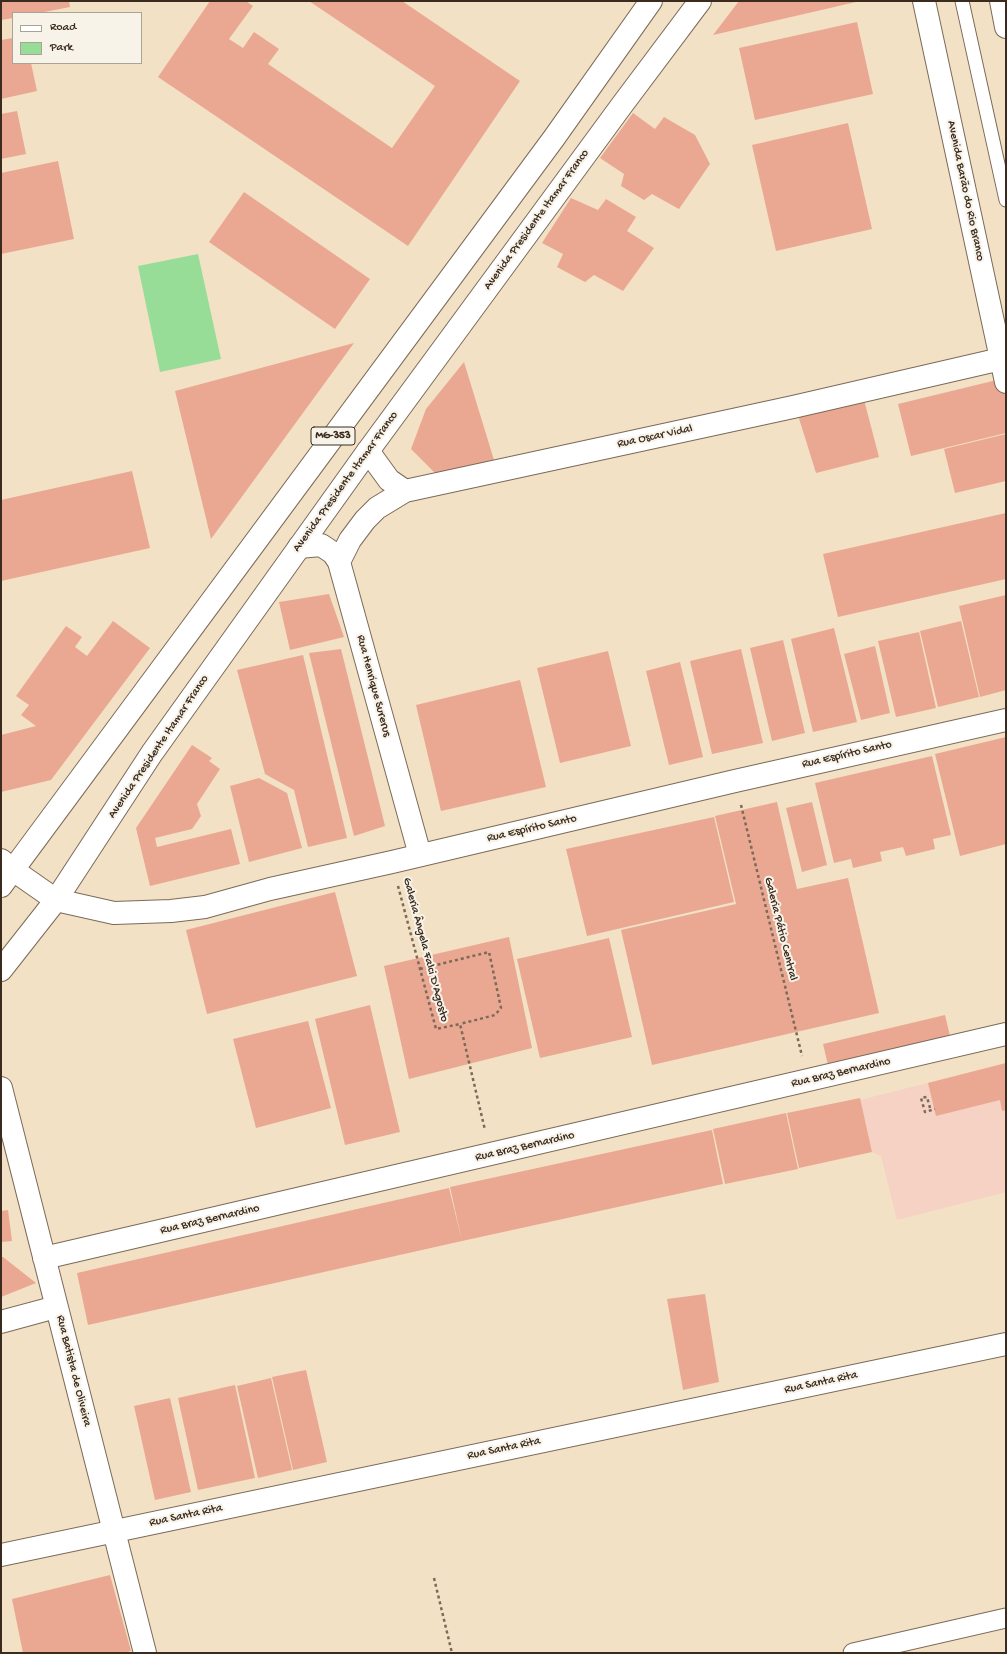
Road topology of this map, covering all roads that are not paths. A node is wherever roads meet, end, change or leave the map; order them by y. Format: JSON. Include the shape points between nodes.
{"nodes":[{"id":1,"x":651,"y":1,"type":"edge"},
{"id":2,"x":700,"y":1,"type":"edge"},
{"id":3,"x":924,"y":1,"type":"edge"},
{"id":4,"x":962,"y":1,"type":"edge"},
{"id":5,"x":1000,"y":1,"type":"edge"},
{"id":6,"x":1006,"y":26,"type":"edge"},
{"id":7,"x":1006,"y":200,"type":"edge"},
{"id":8,"x":1001,"y":359,"type":"junction"},
{"id":9,"x":1006,"y":382,"type":"edge"},
{"id":10,"x":368,"y":451,"type":"junction"},
{"id":11,"x":405,"y":491,"type":"junction"},
{"id":12,"x":299,"y":547,"type":"junction"},
{"id":13,"x":339,"y":562,"type":"junction"},
{"id":14,"x":1006,"y":720,"type":"edge"},
{"id":15,"x":420,"y":855,"type":"junction"},
{"id":16,"x":5,"y":872,"type":"edge"},
{"id":17,"x":56,"y":900,"type":"junction"},
{"id":18,"x":1,"y":970,"type":"edge"},
{"id":19,"x":1006,"y":1034,"type":"edge"},
{"id":20,"x":1,"y":1088,"type":"edge"},
{"id":21,"x":44,"y":1258,"type":"junction"},
{"id":22,"x":56,"y":1307,"type":"junction"},
{"id":23,"x":1,"y":1322,"type":"edge"},
{"id":24,"x":1006,"y":1344,"type":"edge"},
{"id":25,"x":114,"y":1531,"type":"junction"},
{"id":26,"x":1,"y":1555,"type":"edge"},
{"id":27,"x":1006,"y":1618,"type":"edge"},
{"id":28,"x":145,"y":1653,"type":"edge"},
{"id":29,"x":853,"y":1653,"type":"edge"}],
"edges":[{"from":1,"to":16,"type":"street","number":"MG-353","via":[[554,138]]},
{"from":2,"to":10,"type":"street","name":"Avenida Presidente Itamar Franco"},
{"from":3,"to":8,"type":"street","name":"Avenida Barão do Rio Branco"},
{"from":4,"to":7,"type":"lane"},
{"from":5,"to":6,"type":"street"},
{"from":8,"to":9,"type":"street","name":"Avenida Barão do Rio Branco"},
{"from":8,"to":11,"type":"street","name":"Rua Oscar Vidal"},
{"from":10,"to":11,"type":"street","via":[[389,480]]},
{"from":10,"to":12,"type":"street","name":"Avenida Presidente Itamar Franco"},
{"from":11,"to":13,"type":"street","name":"Rua Oscar Vidal","via":[[378,508],[365,520],[350,540]]},
{"from":12,"to":13,"type":"street","name":"Rua Henrique Surerus","via":[[321,545]]},
{"from":12,"to":17,"type":"street","name":"Avenida Presidente Itamar Franco","via":[[152,753]]},
{"from":13,"to":15,"type":"street","name":"Rua Henrique Surerus"},
{"from":14,"to":15,"type":"street","name":"Rua Espírito Santo"},
{"from":15,"to":17,"type":"street","name":"Rua Espírito Santo","via":[[270,889],[205,907],[114,913]]},
{"from":16,"to":17,"type":"street"},
{"from":17,"to":18,"type":"street","name":"Avenida Presidente Itamar Franco"},
{"from":19,"to":21,"type":"street","name":"Rua Braz Bernardino"},
{"from":20,"to":21,"type":"street","name":"Rua Batista de Oliveira"},
{"from":21,"to":22,"type":"street","name":"Rua Batista de Oliveira"},
{"from":22,"to":23,"type":"street"},
{"from":22,"to":25,"type":"street","name":"Rua Batista de Oliveira"},
{"from":24,"to":25,"type":"street","name":"Rua Santa Rita"},
{"from":25,"to":26,"type":"street","name":"Rua Santa Rita"},
{"from":25,"to":28,"type":"street","name":"Rua Batista de Oliveira"},
{"from":27,"to":29,"type":"street"}]}
